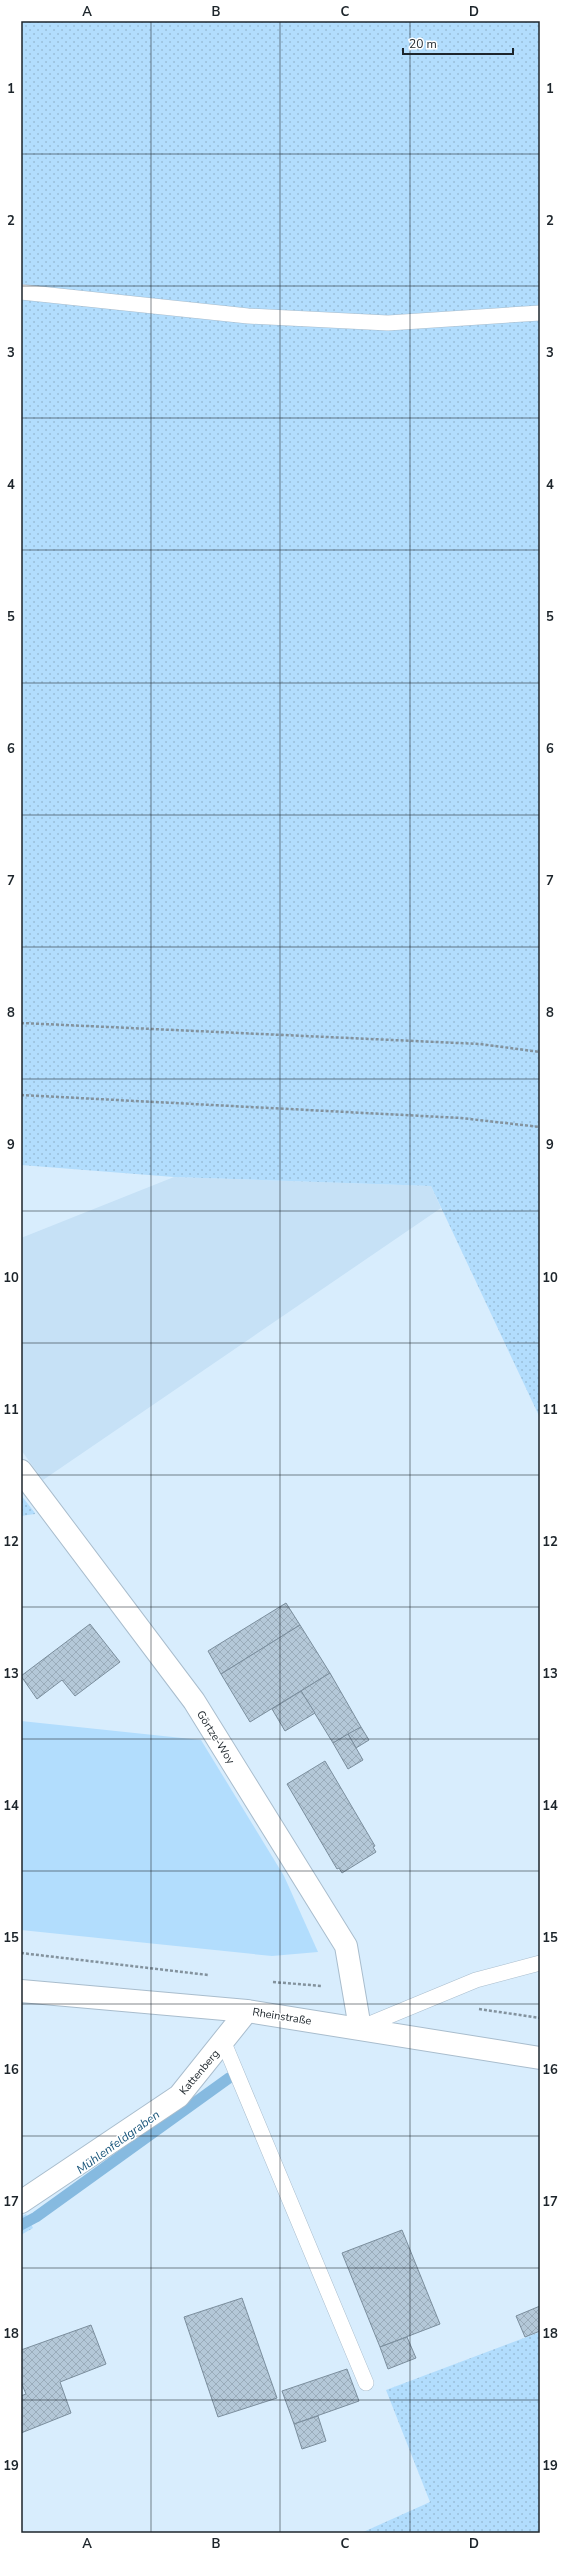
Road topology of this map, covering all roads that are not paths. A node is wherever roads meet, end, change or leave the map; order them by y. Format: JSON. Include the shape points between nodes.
{"nodes":[{"id":1,"x":21,"y":292,"type":"edge"},
{"id":2,"x":540,"y":313,"type":"edge"},
{"id":3,"x":21,"y":1471,"type":"edge"},
{"id":4,"x":540,"y":1963,"type":"edge"},
{"id":5,"x":21,"y":1991,"type":"edge"},
{"id":6,"x":247,"y":2011,"type":"junction"},
{"id":7,"x":360,"y":2028,"type":"junction"},
{"id":8,"x":224,"y":2043,"type":"junction"},
{"id":9,"x":540,"y":2058,"type":"edge"},
{"id":10,"x":21,"y":2202,"type":"edge"},
{"id":11,"x":366,"y":2383,"type":"dead end"}],
"edges":[{"from":1,"to":2,"type":"lane","via":[[248,316],[388,323]]},
{"from":3,"to":7,"type":"street","name":"Görtze-Woy","via":[[194,1701],[346,1946]]},
{"from":4,"to":7,"type":"lane","via":[[476,1980]]},
{"from":5,"to":6,"type":"street","name":"Rheinstraße"},
{"from":6,"to":7,"type":"street","name":"Rheinstraße"},
{"from":6,"to":8,"type":"street","name":"Kattenberg"},
{"from":7,"to":9,"type":"street","name":"Rheinstraße"},
{"from":8,"to":10,"type":"street","name":"Kattenberg","via":[[179,2096]]},
{"from":8,"to":11,"type":"lane"}]}
